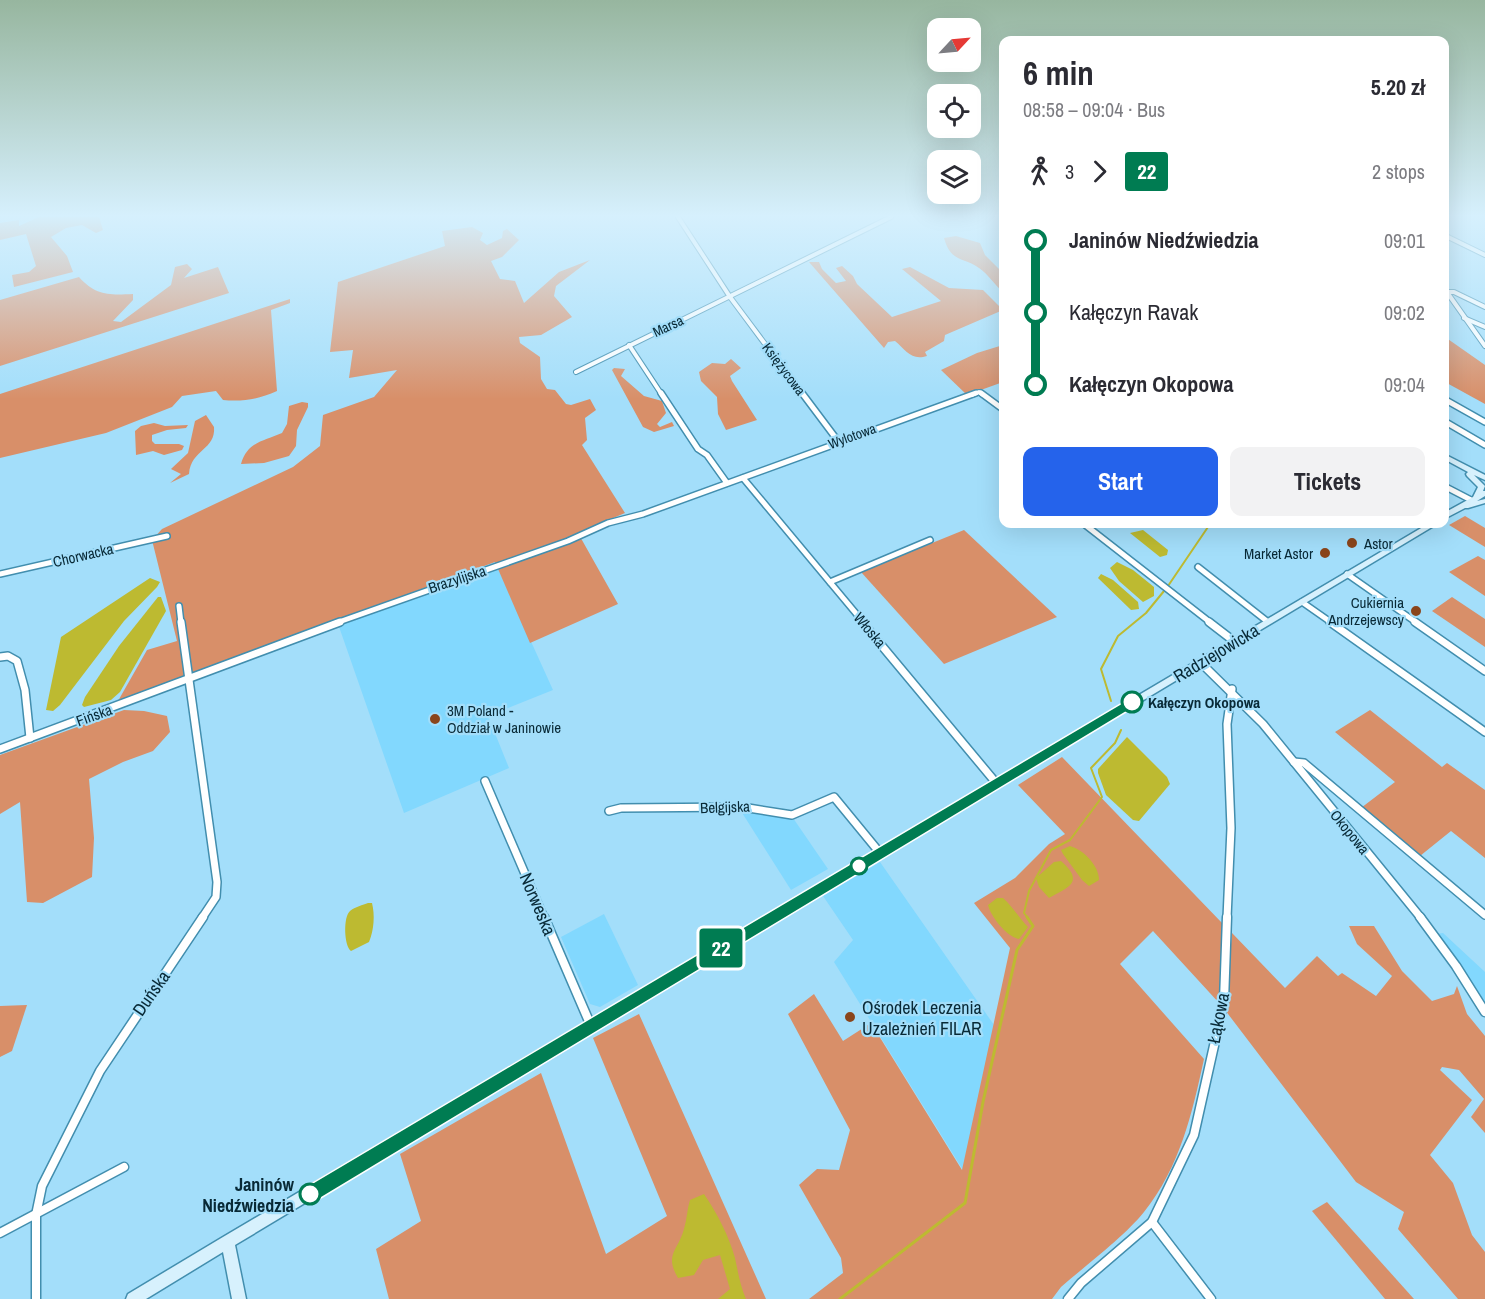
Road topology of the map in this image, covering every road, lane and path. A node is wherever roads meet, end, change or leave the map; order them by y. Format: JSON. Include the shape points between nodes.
{"nodes":[{"id":1,"x":717,"y":278,"type":"edge"},
{"id":2,"x":768,"y":278,"type":"edge"},
{"id":3,"x":1449,"y":291,"type":"edge"},
{"id":4,"x":1449,"y":295,"type":"edge"},
{"id":5,"x":729,"y":297,"type":"junction"},
{"id":6,"x":1485,"y":307,"type":"edge"},
{"id":7,"x":1463,"y":318,"type":"junction"},
{"id":8,"x":1485,"y":327,"type":"edge"},
{"id":9,"x":629,"y":345,"type":"junction"},
{"id":10,"x":1485,"y":346,"type":"edge"},
{"id":11,"x":576,"y":372,"type":"dead end"},
{"id":12,"x":1449,"y":402,"type":"edge"},
{"id":13,"x":999,"y":406,"type":"edge"},
{"id":14,"x":1485,"y":422,"type":"edge"},
{"id":15,"x":1449,"y":424,"type":"edge"},
{"id":16,"x":838,"y":441,"type":"junction"},
{"id":17,"x":1485,"y":445,"type":"edge"},
{"id":18,"x":1449,"y":458,"type":"edge"},
{"id":19,"x":1449,"y":458,"type":"edge"},
{"id":20,"x":1463,"y":469,"type":"junction"},
{"id":21,"x":743,"y":477,"type":"junction"},
{"id":22,"x":1485,"y":478,"type":"edge"},
{"id":23,"x":727,"y":483,"type":"junction"},
{"id":24,"x":1485,"y":483,"type":"edge"},
{"id":25,"x":1449,"y":489,"type":"edge"},
{"id":26,"x":1485,"y":493,"type":"edge"},
{"id":27,"x":1471,"y":500,"type":"junction"},
{"id":28,"x":1485,"y":501,"type":"edge"},
{"id":29,"x":1449,"y":514,"type":"edge"},
{"id":30,"x":1449,"y":515,"type":"edge"},
{"id":31,"x":1089,"y":528,"type":"edge"},
{"id":32,"x":1426,"y":528,"type":"edge"},
{"id":33,"x":167,"y":536,"type":"dead end"},
{"id":34,"x":930,"y":540,"type":"dead end"},
{"id":35,"x":1198,"y":567,"type":"dead end"},
{"id":36,"x":0,"y":574,"type":"edge"},
{"id":37,"x":1347,"y":574,"type":"junction"},
{"id":38,"x":830,"y":582,"type":"junction"},
{"id":39,"x":1302,"y":602,"type":"junction"},
{"id":40,"x":179,"y":606,"type":"dead end"},
{"id":41,"x":1268,"y":622,"type":"junction"},
{"id":42,"x":1235,"y":642,"type":"junction"},
{"id":43,"x":0,"y":657,"type":"edge"},
{"id":44,"x":1201,"y":663,"type":"junction"},
{"id":45,"x":1485,"y":671,"type":"edge"},
{"id":46,"x":189,"y":680,"type":"junction"},
{"id":47,"x":1232,"y":689,"type":"junction"},
{"id":48,"x":1485,"y":732,"type":"edge"},
{"id":49,"x":30,"y":738,"type":"junction"},
{"id":50,"x":0,"y":749,"type":"edge"},
{"id":51,"x":1294,"y":762,"type":"junction"},
{"id":52,"x":485,"y":782,"type":"dead end"},
{"id":53,"x":997,"y":784,"type":"junction"},
{"id":54,"x":609,"y":811,"type":"dead end"},
{"id":55,"x":880,"y":853,"type":"junction"},
{"id":56,"x":1485,"y":915,"type":"edge"},
{"id":57,"x":1485,"y":1012,"type":"edge"},
{"id":58,"x":591,"y":1026,"type":"junction"},
{"id":59,"x":124,"y":1167,"type":"dead end"},
{"id":60,"x":36,"y":1215,"type":"junction"},
{"id":61,"x":1152,"y":1222,"type":"junction"},
{"id":62,"x":0,"y":1233,"type":"edge"},
{"id":63,"x":228,"y":1242,"type":"junction"},
{"id":64,"x":36,"y":1299,"type":"edge"},
{"id":65,"x":133,"y":1299,"type":"edge"},
{"id":66,"x":239,"y":1299,"type":"edge"},
{"id":67,"x":1068,"y":1299,"type":"edge"},
{"id":68,"x":1211,"y":1299,"type":"edge"}],
"edges":[{"from":1,"to":5,"type":"street","name":"Księżycowa"},
{"from":2,"to":5,"type":"street","name":"Marsa"},
{"from":3,"to":6,"type":"street"},
{"from":4,"to":7,"type":"street"},
{"from":5,"to":9,"type":"street","name":"Marsa"},
{"from":5,"to":16,"type":"street","name":"Księżycowa"},
{"from":7,"to":8,"type":"street"},
{"from":7,"to":10,"type":"street"},
{"from":9,"to":11,"type":"street","name":"Marsa"},
{"from":9,"to":23,"type":"street","via":[[698,449]]},
{"from":12,"to":14,"type":"street"},
{"from":13,"to":16,"type":"street","name":"Wylotowa","via":[[979,392]]},
{"from":15,"to":17,"type":"street"},
{"from":16,"to":21,"type":"street","name":"Wylotowa"},
{"from":18,"to":20,"type":"main road"},
{"from":19,"to":22,"type":"main road"},
{"from":20,"to":24,"type":"main road"},
{"from":20,"to":27,"type":"main road","via":[[1482,487]]},
{"from":21,"to":23,"type":"street","name":"Wylotowa"},
{"from":21,"to":38,"type":"street","name":"Włoska"},
{"from":23,"to":46,"type":"street","name":"Brazylijska","via":[[411,594]]},
{"from":25,"to":27,"type":"street"},
{"from":26,"to":27,"type":"main road"},
{"from":27,"to":29,"type":"main road"},
{"from":28,"to":30,"type":"main road"},
{"from":31,"to":42,"type":"street"},
{"from":32,"to":37,"type":"main road","name":"Radziejowicka"},
{"from":33,"to":36,"type":"street","name":"Chorwacka"},
{"from":34,"to":38,"type":"street"},
{"from":35,"to":41,"type":"street"},
{"from":37,"to":39,"type":"main road","name":"Radziejowicka"},
{"from":37,"to":45,"type":"street"},
{"from":38,"to":53,"type":"street","name":"Włoska"},
{"from":39,"to":41,"type":"main road","name":"Radziejowicka"},
{"from":39,"to":48,"type":"street"},
{"from":40,"to":46,"type":"street","name":"Duńska"},
{"from":41,"to":42,"type":"main road","name":"Radziejowicka"},
{"from":42,"to":44,"type":"main road","name":"Radziejowicka"},
{"from":43,"to":49,"type":"street","via":[[17,661],[25,690]]},
{"from":44,"to":47,"type":"street","name":"Okopowa"},
{"from":44,"to":53,"type":"main road","name":"Radziejowicka"},
{"from":46,"to":49,"type":"street","name":"Fińska"},
{"from":46,"to":60,"type":"street","name":"Duńska","via":[[216,897],[100,1071],[42,1186]]},
{"from":47,"to":51,"type":"street","name":"Okopowa"},
{"from":47,"to":61,"type":"street","name":"Łąkowa","via":[[1227,724],[1231,828],[1224,1001],[1194,1135]]},
{"from":49,"to":50,"type":"street","name":"Fińska"},
{"from":51,"to":56,"type":"street","via":[[1304,763]]},
{"from":51,"to":57,"type":"street","name":"Okopowa","via":[[1451,958]]},
{"from":52,"to":58,"type":"street","name":"Norweska"},
{"from":53,"to":55,"type":"main road","name":"Radziejowicka"},
{"from":54,"to":55,"type":"street","name":"Belgijska","via":[[743,805],[792,815],[834,797]]},
{"from":55,"to":58,"type":"main road","name":"Radziejowicka"},
{"from":58,"to":63,"type":"main road","name":"Radziejowicka"},
{"from":59,"to":60,"type":"street"},
{"from":60,"to":62,"type":"street"},
{"from":60,"to":64,"type":"street","name":"Duńska"},
{"from":61,"to":67,"type":"street","name":"Łąkowa","via":[[1081,1283]]},
{"from":61,"to":68,"type":"street"},
{"from":63,"to":65,"type":"main road","name":"Radziejowicka"},
{"from":63,"to":66,"type":"main road"}]}
